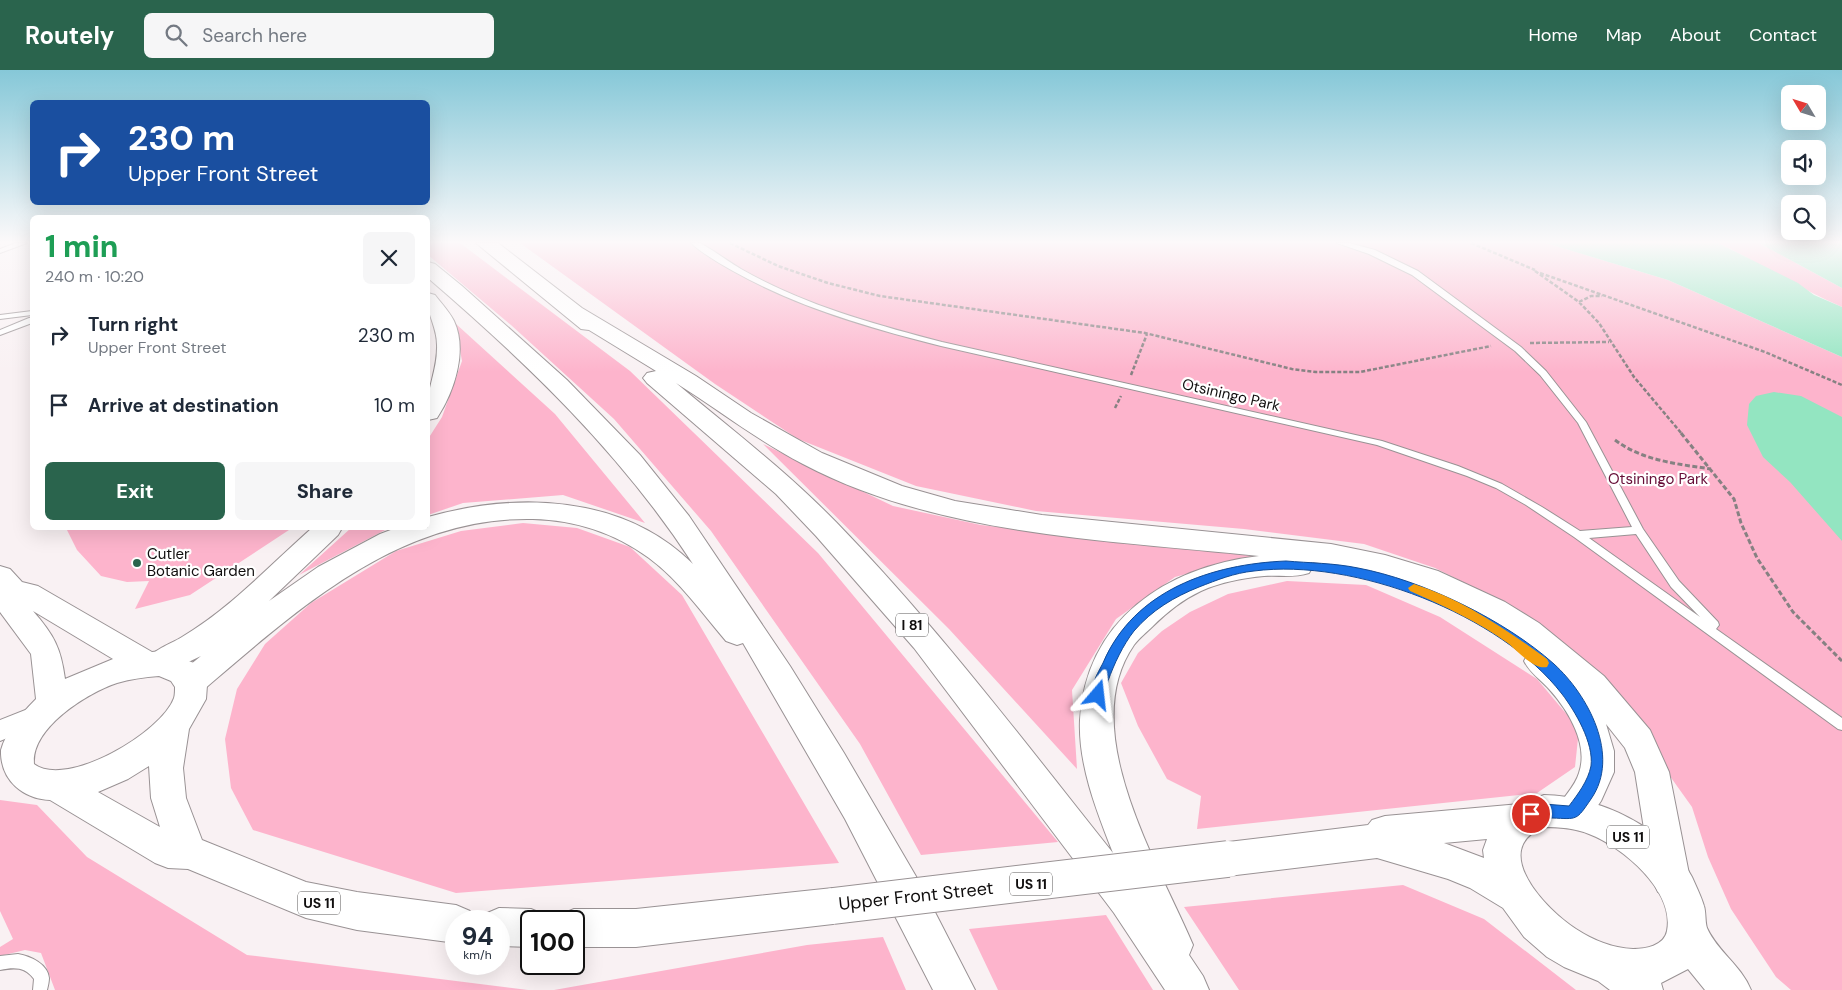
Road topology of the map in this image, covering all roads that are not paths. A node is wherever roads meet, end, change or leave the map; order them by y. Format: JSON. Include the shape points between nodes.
{"nodes":[{"id":1,"x":450,"y":286,"type":"edge"},
{"id":2,"x":541,"y":286,"type":"edge"},
{"id":3,"x":770,"y":286,"type":"edge"},
{"id":4,"x":1432,"y":286,"type":"edge"},
{"id":5,"x":430,"y":301,"type":"edge"},
{"id":6,"x":30,"y":313,"type":"edge"},
{"id":7,"x":576,"y":313,"type":"junction"},
{"id":8,"x":0,"y":317,"type":"edge"},
{"id":9,"x":30,"y":321,"type":"edge"},
{"id":10,"x":0,"y":333,"type":"edge"},
{"id":11,"x":430,"y":410,"type":"edge"},
{"id":12,"x":430,"y":525,"type":"edge"},
{"id":13,"x":326,"y":530,"type":"edge"},
{"id":14,"x":417,"y":530,"type":"edge"},
{"id":15,"x":1639,"y":530,"type":"junction"},
{"id":16,"x":1578,"y":535,"type":"junction"},
{"id":17,"x":6,"y":584,"type":"edge"},
{"id":18,"x":1730,"y":643,"type":"junction"},
{"id":19,"x":154,"y":664,"type":"junction"},
{"id":20,"x":191,"y":682,"type":"junction"},
{"id":21,"x":787,"y":686,"type":"junction"},
{"id":22,"x":48,"y":709,"type":"junction"},
{"id":23,"x":1842,"y":725,"type":"edge"},
{"id":24,"x":173,"y":727,"type":"junction"},
{"id":25,"x":5,"y":750,"type":"edge"},
{"id":26,"x":56,"y":786,"type":"junction"},
{"id":27,"x":1573,"y":812,"type":"junction"},
{"id":28,"x":1520,"y":820,"type":"junction"},
{"id":29,"x":1377,"y":841,"type":"junction"},
{"id":30,"x":189,"y":852,"type":"junction"},
{"id":31,"x":1672,"y":879,"type":"junction"},
{"id":32,"x":1513,"y":894,"type":"junction"},
{"id":33,"x":445,"y":923,"type":"edge"},
{"id":34,"x":585,"y":928,"type":"edge"},
{"id":35,"x":1687,"y":931,"type":"junction"},
{"id":36,"x":0,"y":963,"type":"edge"},
{"id":37,"x":1610,"y":965,"type":"junction"},
{"id":38,"x":40,"y":990,"type":"edge"},
{"id":39,"x":955,"y":990,"type":"edge"},
{"id":40,"x":1191,"y":990,"type":"edge"},
{"id":41,"x":1643,"y":990,"type":"edge"},
{"id":42,"x":1731,"y":990,"type":"edge"}],
"edges":[{"from":1,"to":21,"type":"main road","via":[[546,372],[631,462],[694,542]]},
{"from":2,"to":7,"type":"main road","number":"I 81"},
{"from":3,"to":16,"type":"lane","name":"Otsiningo Park","via":[[830,312],[873,326],[1379,443],[1438,461],[1498,486]]},
{"from":4,"to":15,"type":"lane","name":"Otsiningo Park","via":[[1510,344],[1558,390],[1582,422]]},
{"from":5,"to":11,"type":"main road","via":[[443,322],[448,345],[446,367]]},
{"from":6,"to":8,"type":"lane"},
{"from":7,"to":31,"type":"main road","via":[[742,418],[813,458],[893,492],[954,510],[1042,524],[1331,554],[1385,564],[1428,578],[1494,610],[1559,654],[1593,686],[1638,740],[1652,772]]},
{"from":7,"to":40,"type":"main road","number":"I 81","via":[[725,436],[826,529],[925,640],[1127,900]]},
{"from":9,"to":10,"type":"lane"},
{"from":12,"to":21,"type":"main road","via":[[464,516],[552,510],[597,518],[626,529],[659,550],[686,575]]},
{"from":13,"to":19,"type":"main road","via":[[237,614],[194,645]]},
{"from":14,"to":20,"type":"main road","via":[[375,547],[326,576],[276,612]]},
{"from":15,"to":16,"type":"lane"},
{"from":15,"to":18,"type":"lane","name":"Otsiningo Park","via":[[1675,584]]},
{"from":16,"to":18,"type":"lane","name":"Otsiningo Park"},
{"from":17,"to":19,"type":"main road"},
{"from":17,"to":22,"type":"main road","via":[[11,604],[46,653]]},
{"from":18,"to":23,"type":"lane","name":"Otsiningo Park"},
{"from":19,"to":20,"type":"main road","via":[[175,667]]},
{"from":19,"to":22,"type":"main road","via":[[127,667],[100,676]]},
{"from":20,"to":24,"type":"main road","via":[[188,703]]},
{"from":21,"to":39,"type":"main road","via":[[864,816]]},
{"from":22,"to":25,"type":"main road","number":"US 11","via":[[25,736]]},
{"from":24,"to":26,"type":"main road","via":[[147,750],[120,767],[90,780]]},
{"from":24,"to":30,"type":"main road","via":[[166,756],[165,785],[171,810]]},
{"from":25,"to":26,"type":"main road","number":"US 11","via":[[25,778],[38,784]]},
{"from":26,"to":30,"type":"main road","number":"US 11","via":[[168,851]]},
{"from":27,"to":28,"type":"main road","name":"Upper Front Street","number":"US 11","via":[[1544,811]]},
{"from":27,"to":31,"type":"main road","name":"Upper Front Street","number":"US 11","via":[[1602,822],[1633,840]]},
{"from":27,"to":40,"type":"main road","via":[[1588,791],[1598,766],[1593,736],[1582,709],[1550,668],[1503,634],[1442,600],[1414,588],[1358,572],[1286,565],[1254,566],[1224,572],[1170,594],[1149,608],[1130,628],[1113,654],[1101,682],[1096,708],[1096,741],[1102,772],[1128,841]]},
{"from":28,"to":29,"type":"main road","name":"Upper Front Street","number":"US 11","via":[[1385,832]]},
{"from":28,"to":32,"type":"main road","name":"Upper Front Street","via":[[1506,834],[1502,850],[1505,874]]},
{"from":29,"to":32,"type":"main road","name":"Upper Front Street","number":"US 11","via":[[1453,863]]},
{"from":29,"to":34,"type":"main road","name":"Upper Front Street","number":"US 11","bridge":true,"via":[[636,928]]},
{"from":30,"to":33,"type":"main road","number":"US 11","via":[[306,900],[357,911]]},
{"from":31,"to":35,"type":"main road","name":"Upper Front Street","number":"US 11","via":[[1684,907]]},
{"from":32,"to":37,"type":"main road","name":"Upper Front Street","number":"US 11","via":[[1533,919],[1554,937],[1584,956]]},
{"from":35,"to":37,"type":"main road","name":"Upper Front Street","via":[[1681,948],[1665,962],[1640,968]]},
{"from":35,"to":42,"type":"main road","name":"Upper Front Street","number":"US 11","via":[[1700,953]]},
{"from":36,"to":38,"type":"lane","via":[[19,959],[30,963],[42,977]]},
{"from":37,"to":41,"type":"main road","name":"Upper Front Street","number":"US 11"}]}
